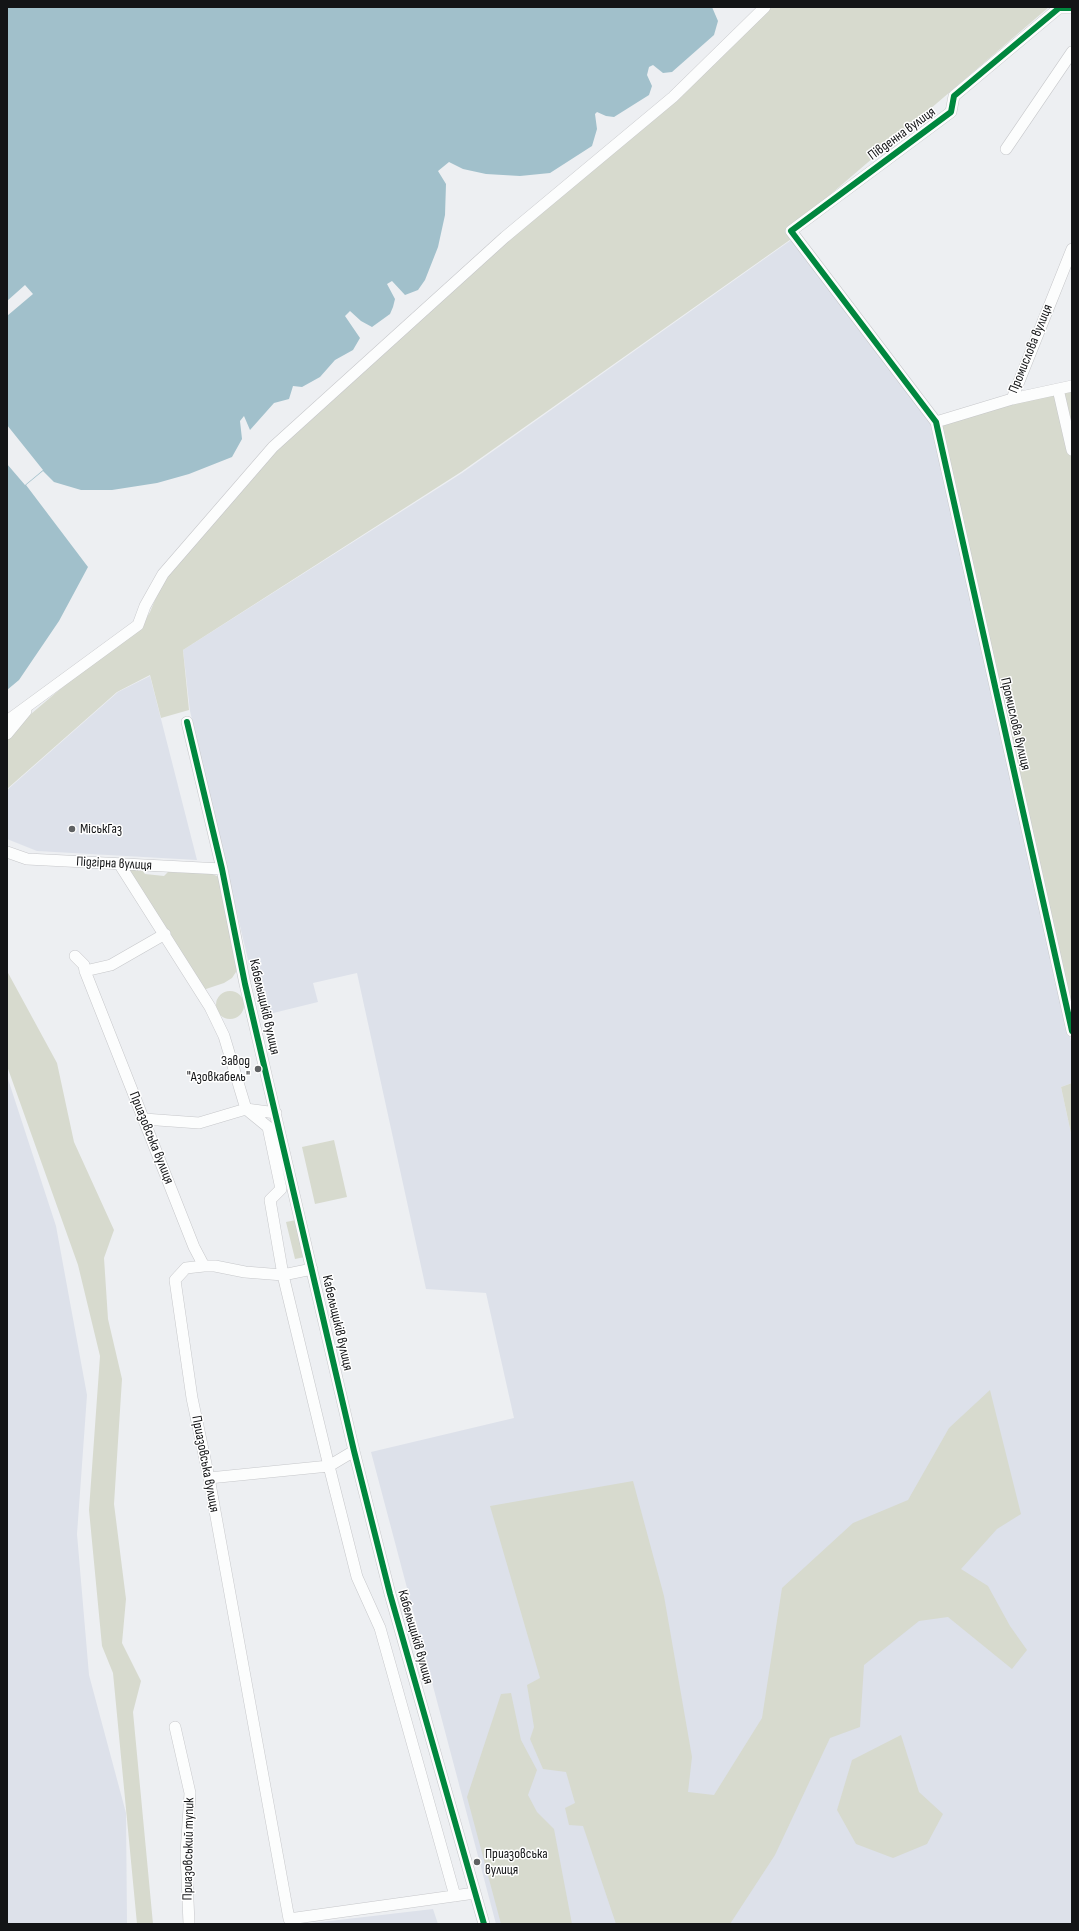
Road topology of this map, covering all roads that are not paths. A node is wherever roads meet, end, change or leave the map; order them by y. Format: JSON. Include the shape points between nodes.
{"nodes":[{"id":1,"x":765,"y":7,"type":"edge"},
{"id":2,"x":1072,"y":8,"type":"edge"},
{"id":3,"x":1072,"y":52,"type":"edge"},
{"id":4,"x":1006,"y":149,"type":"dead end"},
{"id":5,"x":1072,"y":249,"type":"edge"},
{"id":6,"x":1072,"y":386,"type":"edge"},
{"id":7,"x":1058,"y":389,"type":"junction"},
{"id":8,"x":1012,"y":399,"type":"junction"},
{"id":9,"x":936,"y":422,"type":"junction"},
{"id":10,"x":1072,"y":450,"type":"edge"},
{"id":11,"x":34,"y":699,"type":"junction"},
{"id":12,"x":7,"y":721,"type":"edge"},
{"id":13,"x":187,"y":722,"type":"dead end"},
{"id":14,"x":7,"y":734,"type":"edge"},
{"id":15,"x":7,"y":852,"type":"edge"},
{"id":16,"x":120,"y":865,"type":"junction"},
{"id":17,"x":222,"y":869,"type":"junction"},
{"id":18,"x":165,"y":934,"type":"junction"},
{"id":19,"x":75,"y":956,"type":"dead end"},
{"id":20,"x":85,"y":971,"type":"junction"},
{"id":21,"x":1072,"y":1031,"type":"edge"},
{"id":22,"x":246,"y":1109,"type":"junction"},
{"id":23,"x":276,"y":1113,"type":"junction"},
{"id":24,"x":144,"y":1120,"type":"junction"},
{"id":25,"x":204,"y":1266,"type":"junction"},
{"id":26,"x":312,"y":1269,"type":"junction"},
{"id":27,"x":283,"y":1275,"type":"junction"},
{"id":28,"x":354,"y":1451,"type":"junction"},
{"id":29,"x":329,"y":1466,"type":"junction"},
{"id":30,"x":209,"y":1478,"type":"junction"},
{"id":31,"x":175,"y":1727,"type":"dead end"},
{"id":32,"x":475,"y":1893,"type":"junction"},
{"id":33,"x":455,"y":1896,"type":"junction"},
{"id":34,"x":189,"y":1924,"type":"edge"},
{"id":35,"x":484,"y":1924,"type":"edge"}],
"edges":[{"from":1,"to":11,"type":"street","via":[[673,97],[505,237],[273,447],[163,574],[145,606],[138,625]]},
{"from":2,"to":9,"type":"street","name":"Південна вулиця","via":[[1059,8],[954,96],[951,112],[791,231]]},
{"from":3,"to":4,"type":"street"},
{"from":5,"to":8,"type":"street","name":"Промислова вулиця"},
{"from":6,"to":7,"type":"street"},
{"from":7,"to":8,"type":"street"},
{"from":7,"to":10,"type":"street"},
{"from":8,"to":9,"type":"street","name":"Промислова вулиця"},
{"from":9,"to":21,"type":"street","name":"Промислова вулиця"},
{"from":11,"to":12,"type":"street"},
{"from":11,"to":14,"type":"street","via":[[22,718]]},
{"from":13,"to":17,"type":"street","name":"Кабельщиків вулиця"},
{"from":15,"to":16,"type":"street","name":"Підгірна вулиця","via":[[27,859]]},
{"from":16,"to":17,"type":"street","name":"Підгірна вулиця"},
{"from":16,"to":18,"type":"street"},
{"from":17,"to":23,"type":"street","name":"Кабельщиків вулиця","via":[[245,984]]},
{"from":18,"to":20,"type":"street","via":[[111,965]]},
{"from":18,"to":22,"type":"street","via":[[210,1007],[224,1036]]},
{"from":19,"to":20,"type":"street","name":"Приазовська вулиця","via":[[84,965]]},
{"from":20,"to":24,"type":"street","name":"Приазовська вулиця"},
{"from":22,"to":23,"type":"street"},
{"from":22,"to":24,"type":"street","via":[[199,1123]]},
{"from":22,"to":27,"type":"street","via":[[268,1127],[281,1189],[270,1200]]},
{"from":23,"to":26,"type":"street","name":"Кабельщиків вулиця"},
{"from":24,"to":25,"type":"street","name":"Приазовська вулиця","via":[[194,1247]]},
{"from":25,"to":27,"type":"street"},
{"from":25,"to":30,"type":"street","name":"Приазовська вулиця","via":[[186,1268],[175,1280],[192,1398]]},
{"from":26,"to":27,"type":"street"},
{"from":26,"to":28,"type":"street","name":"Кабельщиків вулиця"},
{"from":27,"to":29,"type":"street"},
{"from":28,"to":29,"type":"street"},
{"from":28,"to":32,"type":"street","name":"Кабельщиків вулиця","via":[[390,1594]]},
{"from":29,"to":30,"type":"street"},
{"from":29,"to":33,"type":"street","via":[[357,1577],[380,1628]]},
{"from":30,"to":33,"type":"street","name":"Приазовська вулиця","via":[[289,1919]]},
{"from":31,"to":34,"type":"street","name":"Приазовський тупик","via":[[190,1793],[186,1853]]},
{"from":32,"to":33,"type":"street"},
{"from":32,"to":35,"type":"street","name":"Кабельщиків вулиця"}]}
